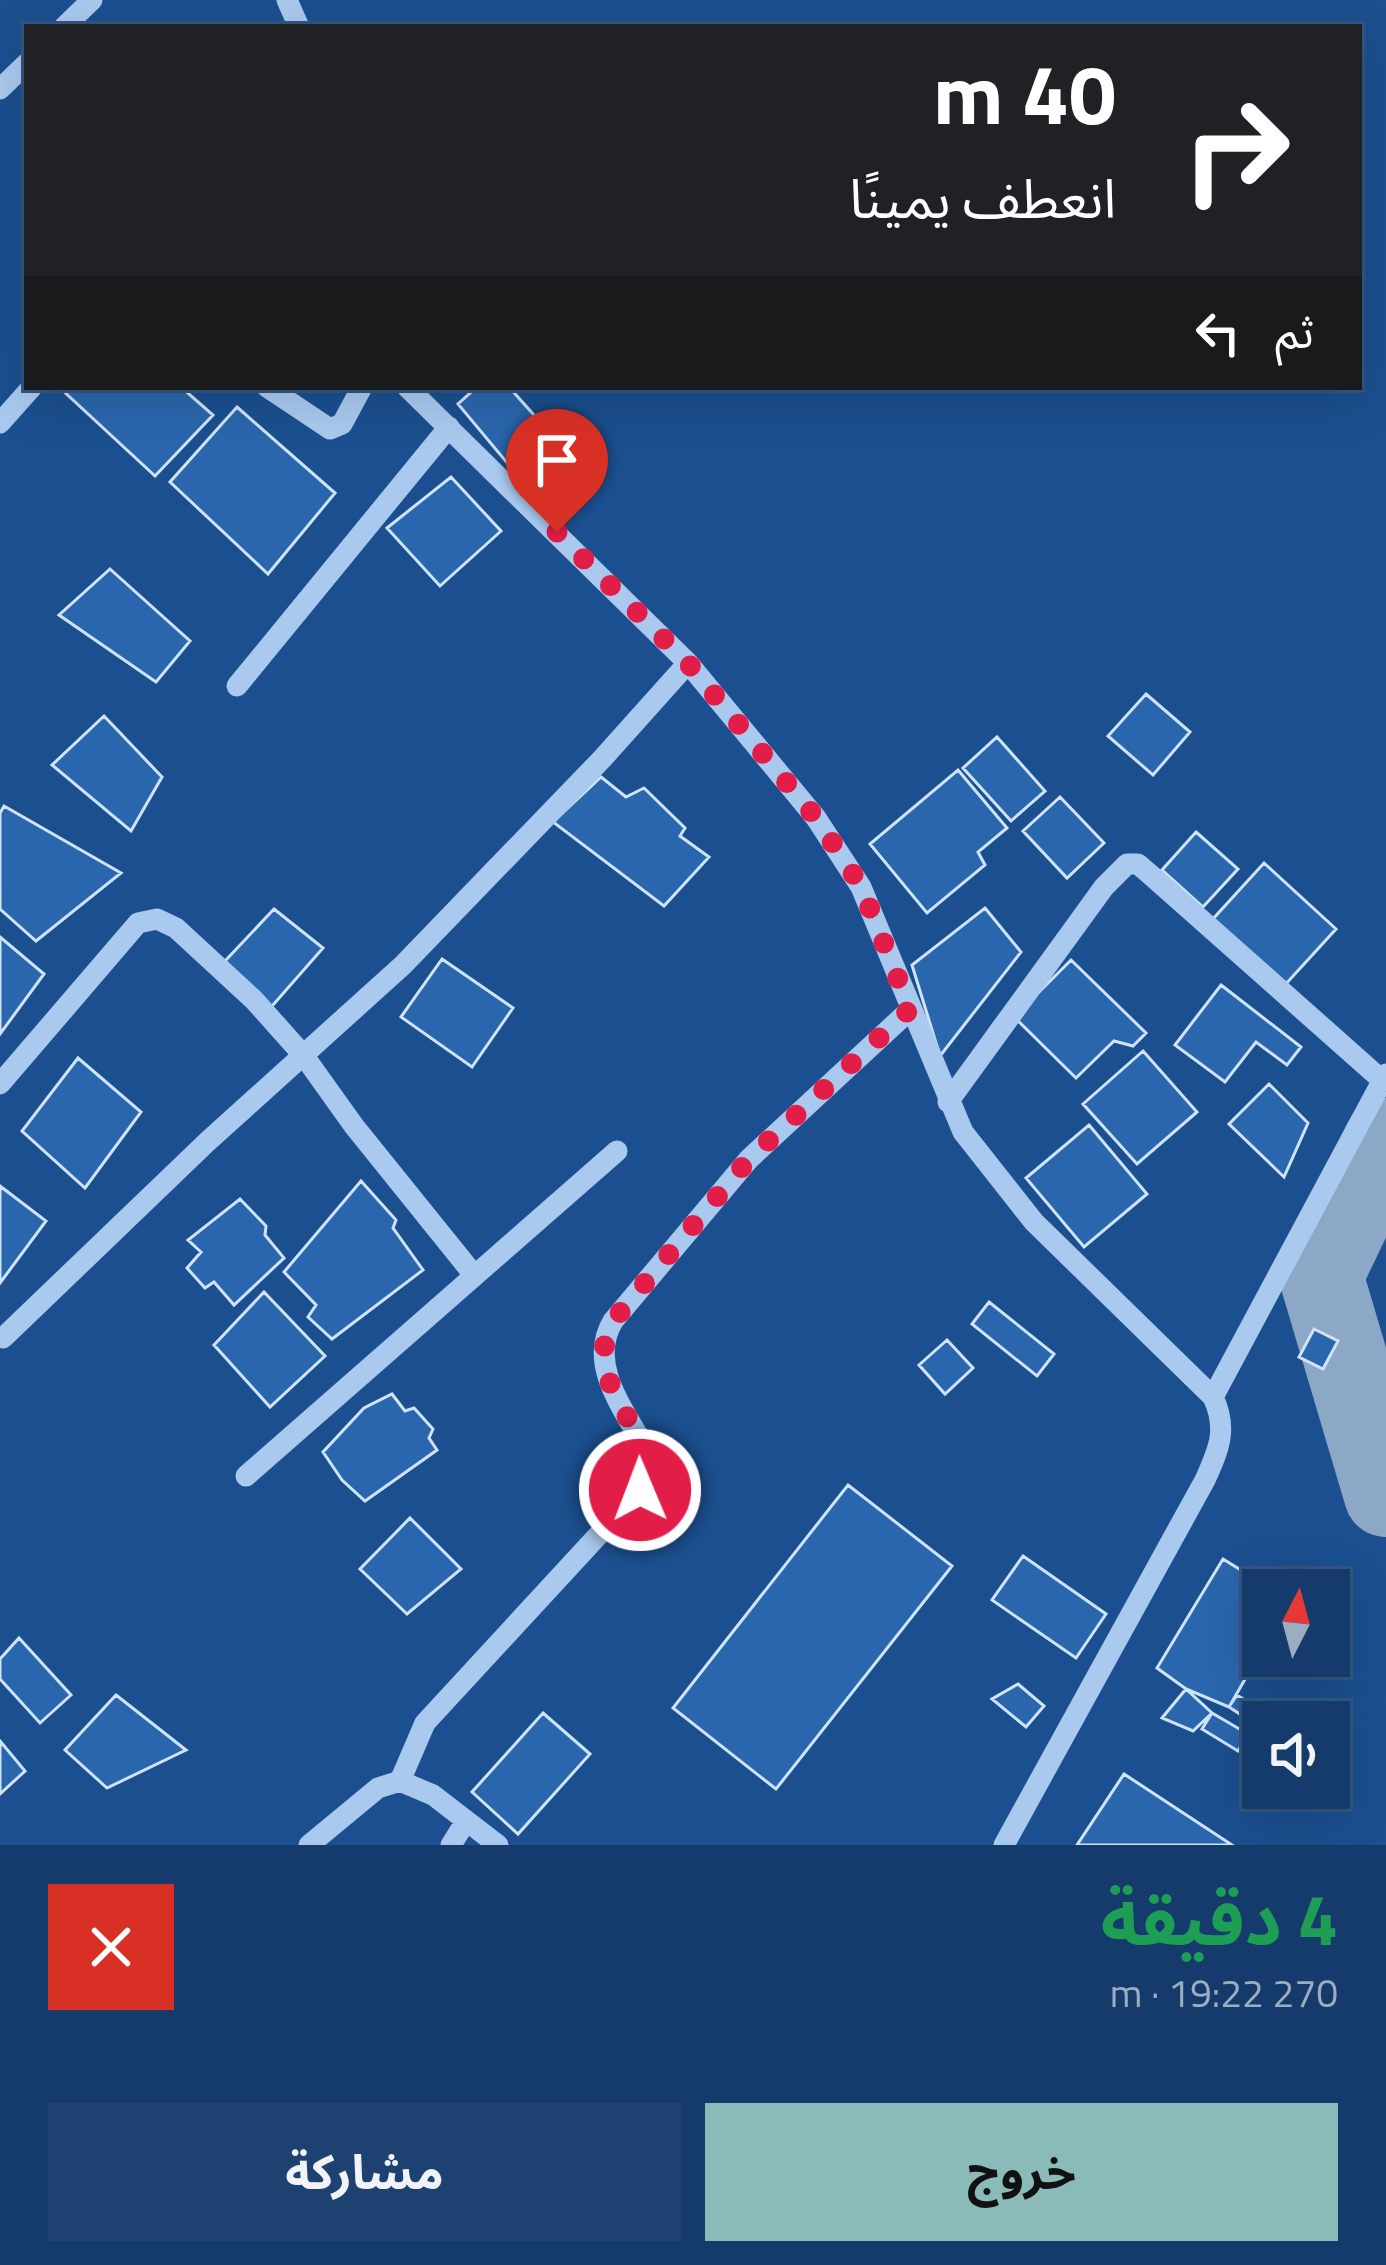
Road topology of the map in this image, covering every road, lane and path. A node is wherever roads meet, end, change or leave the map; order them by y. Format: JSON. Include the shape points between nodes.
{"nodes":[{"id":1,"x":92,"y":0,"type":"edge"},
{"id":2,"x":67,"y":24,"type":"edge"},
{"id":3,"x":24,"y":65,"type":"edge"},
{"id":4,"x":0,"y":89,"type":"edge"},
{"id":5,"x":29,"y":390,"type":"edge"},
{"id":6,"x":271,"y":390,"type":"edge"},
{"id":7,"x":360,"y":390,"type":"edge"},
{"id":8,"x":410,"y":390,"type":"edge"},
{"id":9,"x":0,"y":423,"type":"edge"},
{"id":10,"x":449,"y":427,"type":"junction"},
{"id":11,"x":688,"y":663,"type":"junction"},
{"id":12,"x":237,"y":686,"type":"dead end"},
{"id":13,"x":910,"y":1009,"type":"junction"},
{"id":14,"x":304,"y":1056,"type":"junction"},
{"id":15,"x":1384,"y":1077,"type":"edge"},
{"id":16,"x":0,"y":1084,"type":"edge"},
{"id":17,"x":948,"y":1102,"type":"junction"},
{"id":18,"x":616,"y":1151,"type":"dead end"},
{"id":19,"x":474,"y":1275,"type":"junction"},
{"id":20,"x":3,"y":1338,"type":"edge"},
{"id":21,"x":1213,"y":1397,"type":"junction"},
{"id":22,"x":246,"y":1476,"type":"dead end"},
{"id":23,"x":400,"y":1781,"type":"junction"},
{"id":24,"x":466,"y":1821,"type":"junction"},
{"id":25,"x":309,"y":1845,"type":"edge"},
{"id":26,"x":451,"y":1845,"type":"edge"},
{"id":27,"x":497,"y":1845,"type":"edge"},
{"id":28,"x":1004,"y":1845,"type":"edge"}],
"edges":[{"from":1,"to":2,"type":"street"},
{"from":3,"to":4,"type":"street"},
{"from":5,"to":9,"type":"street"},
{"from":6,"to":7,"type":"street","via":[[334,429]]},
{"from":8,"to":10,"type":"street"},
{"from":10,"to":11,"type":"street"},
{"from":10,"to":12,"type":"street"},
{"from":11,"to":13,"type":"street","via":[[849,863]]},
{"from":11,"to":14,"type":"street","via":[[404,965]]},
{"from":13,"to":17,"type":"street"},
{"from":13,"to":23,"type":"street","via":[[748,1160],[613,1321],[602,1338],[601,1364],[652,1470],[425,1723]]},
{"from":14,"to":16,"type":"street","via":[[192,942],[157,919],[138,923]]},
{"from":14,"to":19,"type":"street"},
{"from":14,"to":20,"type":"street"},
{"from":15,"to":17,"type":"street","via":[[1138,864],[1126,864]]},
{"from":15,"to":21,"type":"street"},
{"from":17,"to":21,"type":"street","via":[[1034,1222]]},
{"from":18,"to":19,"type":"street"},
{"from":19,"to":22,"type":"street"},
{"from":21,"to":28,"type":"street","via":[[1222,1436],[1205,1480]]},
{"from":23,"to":24,"type":"street"},
{"from":23,"to":25,"type":"street","via":[[378,1788]]},
{"from":24,"to":26,"type":"street"},
{"from":24,"to":27,"type":"street"}]}
